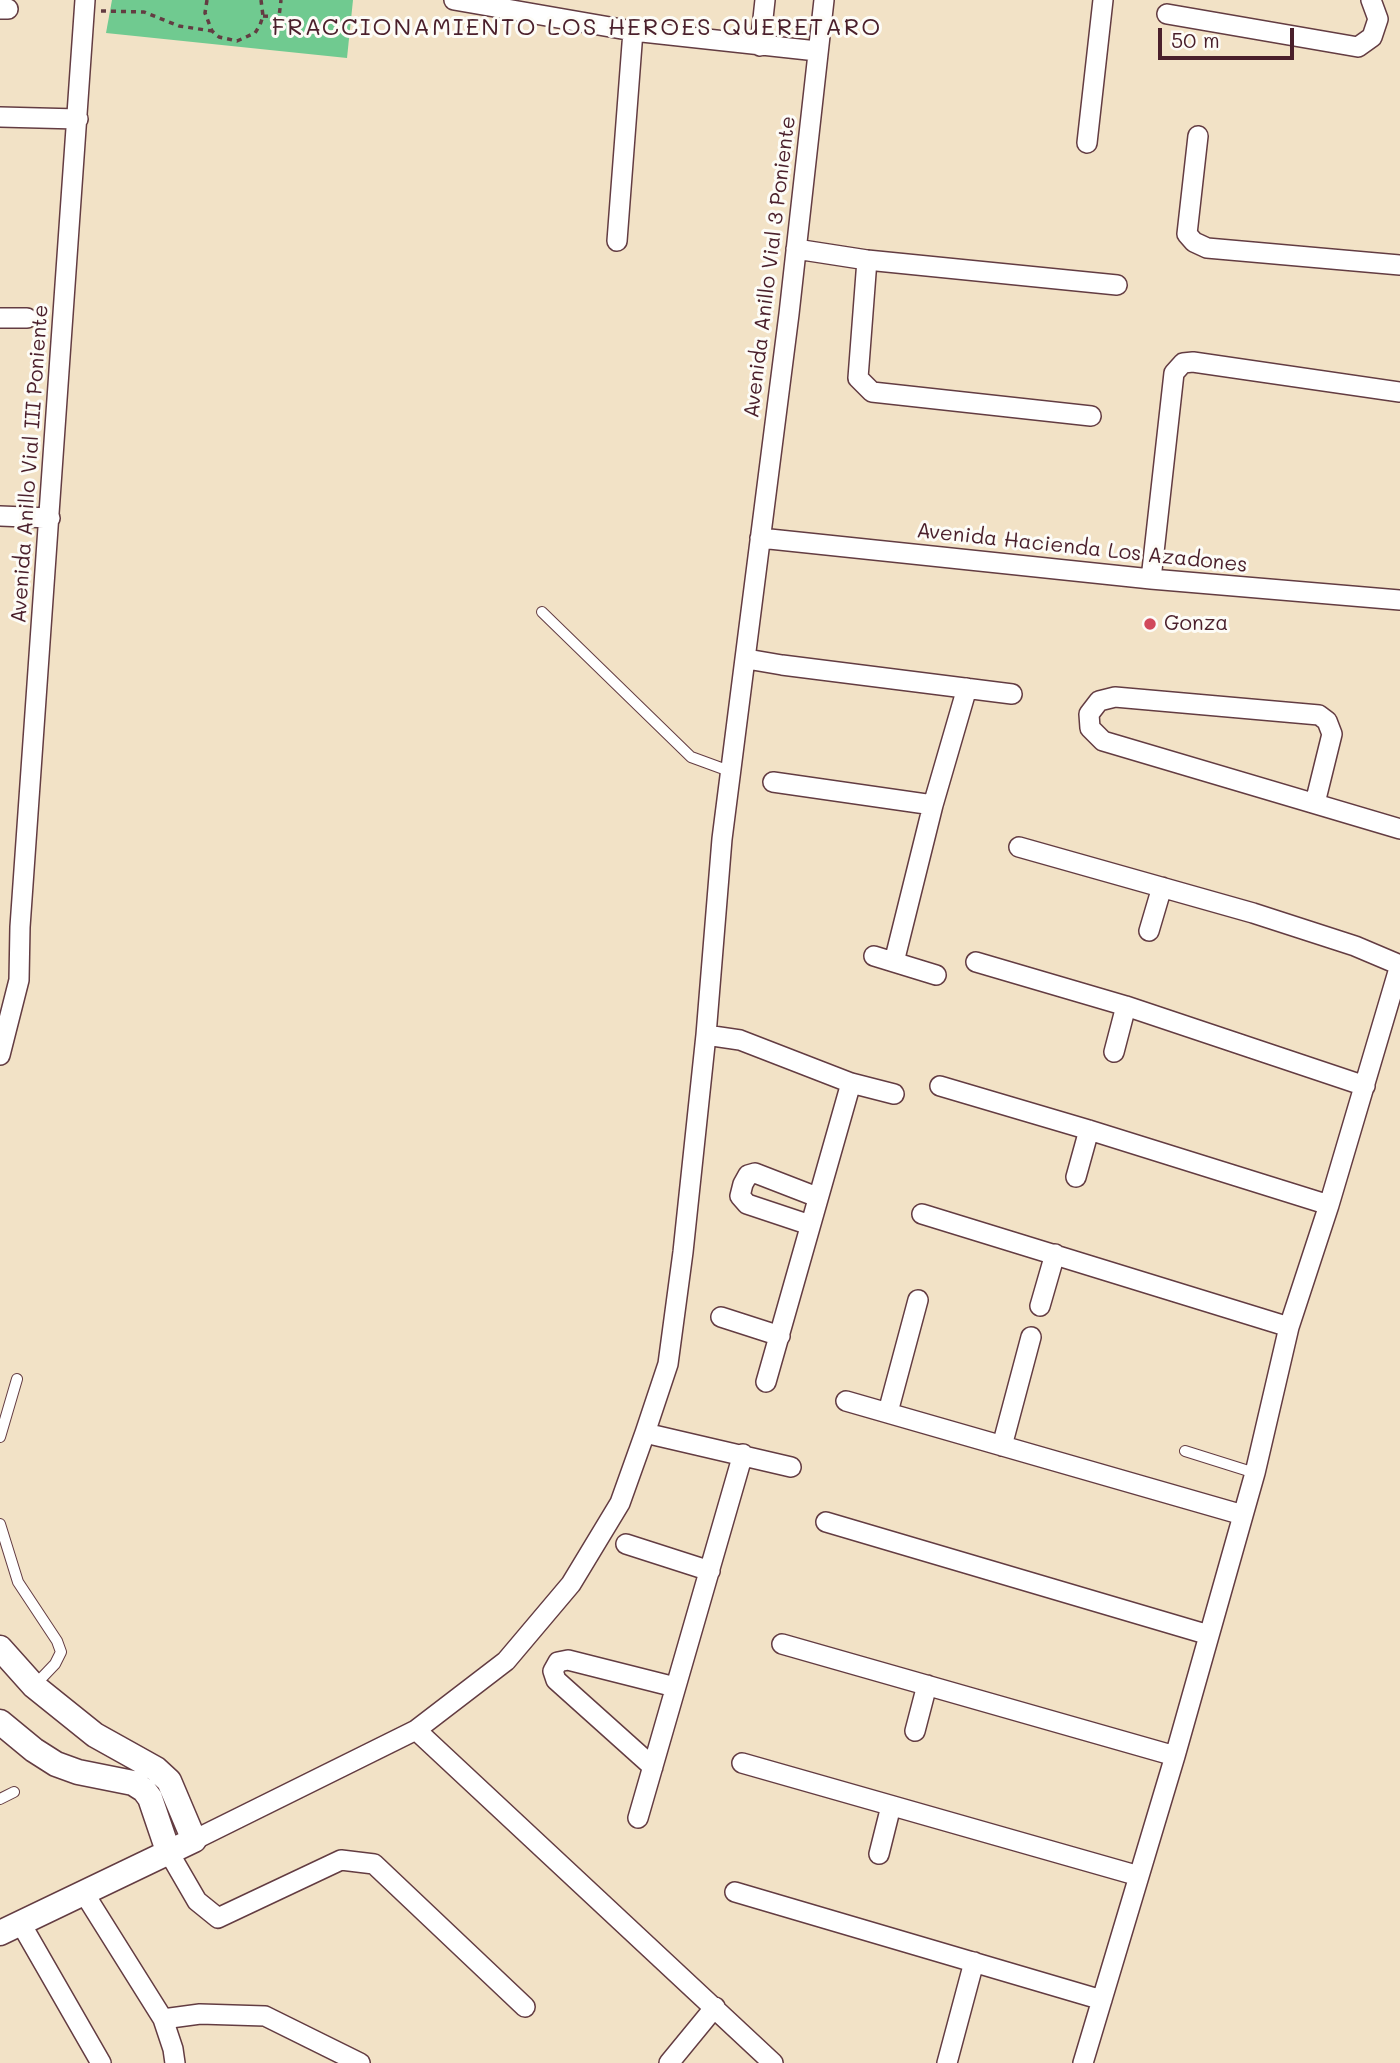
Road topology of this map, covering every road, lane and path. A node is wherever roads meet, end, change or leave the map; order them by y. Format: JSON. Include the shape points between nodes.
{"nodes":[{"id":1,"x":261,"y":0,"type":"edge"},
{"id":2,"x":281,"y":0,"type":"edge"},
{"id":3,"x":454,"y":0,"type":"edge"},
{"id":4,"x":765,"y":0,"type":"edge"},
{"id":5,"x":824,"y":0,"type":"edge"},
{"id":6,"x":1103,"y":0,"type":"edge"},
{"id":7,"x":1371,"y":0,"type":"edge"},
{"id":8,"x":205,"y":1,"type":"edge"},
{"id":9,"x":85,"y":5,"type":"edge"},
{"id":10,"x":1167,"y":15,"type":"dead end"},
{"id":11,"x":263,"y":16,"type":"junction"},
{"id":12,"x":212,"y":31,"type":"junction"},
{"id":13,"x":633,"y":31,"type":"junction"},
{"id":14,"x":760,"y":46,"type":"junction"},
{"id":15,"x":817,"y":51,"type":"junction"},
{"id":16,"x":0,"y":117,"type":"edge"},
{"id":17,"x":78,"y":119,"type":"junction"},
{"id":18,"x":1198,"y":136,"type":"dead end"},
{"id":19,"x":1087,"y":143,"type":"dead end"},
{"id":20,"x":617,"y":241,"type":"dead end"},
{"id":21,"x":796,"y":249,"type":"junction"},
{"id":22,"x":867,"y":260,"type":"junction"},
{"id":23,"x":1400,"y":265,"type":"edge"},
{"id":24,"x":1117,"y":285,"type":"dead end"},
{"id":25,"x":0,"y":318,"type":"edge"},
{"id":26,"x":27,"y":318,"type":"dead end"},
{"id":27,"x":1400,"y":392,"type":"edge"},
{"id":28,"x":1091,"y":416,"type":"dead end"},
{"id":29,"x":0,"y":516,"type":"edge"},
{"id":30,"x":50,"y":518,"type":"junction"},
{"id":31,"x":760,"y":538,"type":"junction"},
{"id":32,"x":1151,"y":579,"type":"junction"},
{"id":33,"x":1400,"y":600,"type":"edge"},
{"id":34,"x":542,"y":612,"type":"dead end"},
{"id":35,"x":747,"y":659,"type":"junction"},
{"id":36,"x":967,"y":688,"type":"junction"},
{"id":37,"x":1012,"y":694,"type":"dead end"},
{"id":38,"x":732,"y":772,"type":"junction"},
{"id":39,"x":774,"y":782,"type":"dead end"},
{"id":40,"x":1315,"y":803,"type":"junction"},
{"id":41,"x":933,"y":805,"type":"junction"},
{"id":42,"x":1400,"y":830,"type":"edge"},
{"id":43,"x":1019,"y":846,"type":"dead end"},
{"id":44,"x":1162,"y":887,"type":"junction"},
{"id":45,"x":1149,"y":931,"type":"dead end"},
{"id":46,"x":10,"y":948,"type":"edge"},
{"id":47,"x":874,"y":956,"type":"dead end"},
{"id":48,"x":894,"y":962,"type":"junction"},
{"id":49,"x":976,"y":962,"type":"dead end"},
{"id":50,"x":1400,"y":965,"type":"edge"},
{"id":51,"x":936,"y":975,"type":"dead end"},
{"id":52,"x":1126,"y":1006,"type":"junction"},
{"id":53,"x":706,"y":1035,"type":"junction"},
{"id":54,"x":1114,"y":1052,"type":"dead end"},
{"id":55,"x":0,"y":1055,"type":"edge"},
{"id":56,"x":851,"y":1083,"type":"junction"},
{"id":57,"x":940,"y":1086,"type":"dead end"},
{"id":58,"x":1365,"y":1086,"type":"junction"},
{"id":59,"x":894,"y":1094,"type":"dead end"},
{"id":60,"x":1089,"y":1130,"type":"junction"},
{"id":61,"x":1076,"y":1177,"type":"dead end"},
{"id":62,"x":817,"y":1197,"type":"junction"},
{"id":63,"x":1329,"y":1205,"type":"junction"},
{"id":64,"x":922,"y":1214,"type":"dead end"},
{"id":65,"x":810,"y":1225,"type":"junction"},
{"id":66,"x":1055,"y":1254,"type":"junction"},
{"id":67,"x":918,"y":1300,"type":"dead end"},
{"id":68,"x":1040,"y":1306,"type":"dead end"},
{"id":69,"x":721,"y":1317,"type":"dead end"},
{"id":70,"x":1289,"y":1327,"type":"junction"},
{"id":71,"x":780,"y":1336,"type":"junction"},
{"id":72,"x":1031,"y":1337,"type":"dead end"},
{"id":73,"x":17,"y":1379,"type":"dead end"},
{"id":74,"x":766,"y":1382,"type":"dead end"},
{"id":75,"x":846,"y":1401,"type":"dead end"},
{"id":76,"x":888,"y":1412,"type":"junction"},
{"id":77,"x":645,"y":1433,"type":"junction"},
{"id":78,"x":0,"y":1437,"type":"edge"},
{"id":79,"x":1002,"y":1446,"type":"junction"},
{"id":80,"x":1185,"y":1451,"type":"dead end"},
{"id":81,"x":743,"y":1454,"type":"junction"},
{"id":82,"x":791,"y":1467,"type":"dead end"},
{"id":83,"x":1255,"y":1473,"type":"junction"},
{"id":84,"x":1243,"y":1515,"type":"junction"},
{"id":85,"x":826,"y":1522,"type":"dead end"},
{"id":86,"x":0,"y":1524,"type":"edge"},
{"id":87,"x":626,"y":1544,"type":"dead end"},
{"id":88,"x":710,"y":1570,"type":"junction"},
{"id":89,"x":1209,"y":1634,"type":"junction"},
{"id":90,"x":782,"y":1643,"type":"dead end"},
{"id":91,"x":0,"y":1648,"type":"edge"},
{"id":92,"x":927,"y":1685,"type":"junction"},
{"id":93,"x":34,"y":1686,"type":"junction"},
{"id":94,"x":675,"y":1686,"type":"junction"},
{"id":95,"x":0,"y":1722,"type":"edge"},
{"id":96,"x":416,"y":1730,"type":"junction"},
{"id":97,"x":915,"y":1731,"type":"dead end"},
{"id":98,"x":95,"y":1735,"type":"junction"},
{"id":99,"x":1175,"y":1756,"type":"junction"},
{"id":100,"x":742,"y":1763,"type":"dead end"},
{"id":101,"x":653,"y":1766,"type":"junction"},
{"id":102,"x":78,"y":1772,"type":"junction"},
{"id":103,"x":14,"y":1793,"type":"dead end"},
{"id":104,"x":0,"y":1798,"type":"edge"},
{"id":105,"x":891,"y":1806,"type":"junction"},
{"id":106,"x":638,"y":1818,"type":"dead end"},
{"id":107,"x":194,"y":1840,"type":"junction"},
{"id":108,"x":168,"y":1851,"type":"junction"},
{"id":109,"x":879,"y":1854,"type":"dead end"},
{"id":110,"x":1139,"y":1876,"type":"junction"},
{"id":111,"x":735,"y":1892,"type":"dead end"},
{"id":112,"x":84,"y":1893,"type":"junction"},
{"id":113,"x":10,"y":1928,"type":"edge"},
{"id":114,"x":974,"y":1962,"type":"junction"},
{"id":115,"x":1102,"y":2000,"type":"junction"},
{"id":116,"x":525,"y":2007,"type":"dead end"},
{"id":117,"x":715,"y":2007,"type":"junction"},
{"id":118,"x":163,"y":2019,"type":"junction"},
{"id":119,"x":101,"y":2063,"type":"edge"},
{"id":120,"x":175,"y":2063,"type":"edge"},
{"id":121,"x":360,"y":2063,"type":"edge"},
{"id":122,"x":669,"y":2063,"type":"edge"},
{"id":123,"x":773,"y":2063,"type":"edge"},
{"id":124,"x":947,"y":2063,"type":"edge"},
{"id":125,"x":1083,"y":2063,"type":"edge"}],
"edges":[{"from":1,"to":11,"type":"path"},
{"from":2,"to":11,"type":"path","via":[[279,17]]},
{"from":3,"to":13,"type":"street"},
{"from":4,"to":14,"type":"street"},
{"from":5,"to":15,"type":"street","name":"Avenida Anillo Vial 3 Poniente"},
{"from":6,"to":19,"type":"street"},
{"from":7,"to":10,"type":"street","via":[[1378,19],[1372,37],[1358,47]]},
{"from":8,"to":12,"type":"path"},
{"from":9,"to":12,"type":"path","via":[[144,12],[179,26]]},
{"from":9,"to":17,"type":"street","name":"Avenida Anillo Vial III Poniente"},
{"from":11,"to":12,"type":"path","via":[[255,33],[237,41]]},
{"from":13,"to":14,"type":"street"},
{"from":13,"to":20,"type":"street"},
{"from":14,"to":15,"type":"street"},
{"from":15,"to":21,"type":"street","name":"Avenida Anillo Vial 3 Poniente"},
{"from":16,"to":17,"type":"street"},
{"from":17,"to":30,"type":"street","name":"Avenida Anillo Vial III Poniente"},
{"from":18,"to":23,"type":"street","via":[[1187,234],[1194,242],[1207,248]]},
{"from":21,"to":22,"type":"street"},
{"from":21,"to":31,"type":"street","name":"Avenida Anillo Vial 3 Poniente"},
{"from":22,"to":24,"type":"street"},
{"from":22,"to":28,"type":"street","via":[[858,378],[872,392]]},
{"from":25,"to":26,"type":"street"},
{"from":27,"to":32,"type":"street","via":[[1183,363],[1174,373]]},
{"from":29,"to":30,"type":"street"},
{"from":30,"to":46,"type":"street","name":"Avenida Anillo Vial III Poniente"},
{"from":31,"to":32,"type":"street","name":"Avenida Hacienda Los Azadones"},
{"from":31,"to":35,"type":"street","name":"Avenida Anillo Vial 3 Poniente"},
{"from":32,"to":33,"type":"street","name":"Avenida Hacienda Los Azadones"},
{"from":34,"to":38,"type":"lane","via":[[691,757]]},
{"from":35,"to":36,"type":"street"},
{"from":35,"to":38,"type":"street","name":"Avenida Anillo Vial 3 Poniente"},
{"from":36,"to":37,"type":"street"},
{"from":36,"to":41,"type":"street"},
{"from":38,"to":53,"type":"street","name":"Avenida Anillo Vial 3 Poniente"},
{"from":39,"to":41,"type":"street"},
{"from":40,"to":40,"type":"street","via":[[1332,734],[1328,721],[1319,715],[1115,697],[1099,701],[1089,714],[1090,728],[1103,741]]},
{"from":40,"to":42,"type":"street"},
{"from":41,"to":48,"type":"street"},
{"from":43,"to":44,"type":"street"},
{"from":44,"to":45,"type":"street"},
{"from":44,"to":50,"type":"street","via":[[1329,938]]},
{"from":46,"to":55,"type":"street","name":"Avenida Anillo Vial III Poniente","via":[[19,980]]},
{"from":47,"to":48,"type":"street"},
{"from":48,"to":51,"type":"street"},
{"from":49,"to":52,"type":"street"},
{"from":50,"to":58,"type":"street"},
{"from":52,"to":54,"type":"street"},
{"from":52,"to":58,"type":"street"},
{"from":53,"to":56,"type":"street","via":[[740,1040]]},
{"from":53,"to":77,"type":"street","name":"Avenida Anillo Vial 3 Poniente","via":[[667,1364]]},
{"from":56,"to":59,"type":"street"},
{"from":56,"to":62,"type":"street"},
{"from":57,"to":60,"type":"street"},
{"from":58,"to":63,"type":"street"},
{"from":60,"to":61,"type":"street"},
{"from":60,"to":63,"type":"street"},
{"from":62,"to":65,"type":"street"},
{"from":62,"to":65,"type":"street","via":[[755,1173],[743,1184],[740,1196],[747,1204]]},
{"from":63,"to":70,"type":"street"},
{"from":64,"to":66,"type":"street"},
{"from":65,"to":71,"type":"street"},
{"from":66,"to":68,"type":"street"},
{"from":66,"to":70,"type":"street"},
{"from":67,"to":76,"type":"street"},
{"from":69,"to":71,"type":"street"},
{"from":70,"to":83,"type":"street"},
{"from":71,"to":74,"type":"street"},
{"from":72,"to":79,"type":"street"},
{"from":73,"to":78,"type":"lane"},
{"from":75,"to":76,"type":"street"},
{"from":76,"to":79,"type":"street"},
{"from":77,"to":81,"type":"street"},
{"from":77,"to":96,"type":"street","name":"Avenida Anillo Vial 3 Poniente","via":[[620,1503],[571,1584],[506,1661]]},
{"from":79,"to":84,"type":"street"},
{"from":80,"to":83,"type":"lane"},
{"from":81,"to":82,"type":"street"},
{"from":81,"to":88,"type":"street"},
{"from":83,"to":84,"type":"street"},
{"from":84,"to":89,"type":"street"},
{"from":85,"to":89,"type":"street"},
{"from":86,"to":93,"type":"lane","via":[[18,1582],[61,1653]]},
{"from":87,"to":88,"type":"street"},
{"from":88,"to":94,"type":"street"},
{"from":89,"to":99,"type":"street"},
{"from":90,"to":92,"type":"street"},
{"from":91,"to":93,"type":"street"},
{"from":92,"to":97,"type":"street"},
{"from":92,"to":99,"type":"street"},
{"from":93,"to":98,"type":"street"},
{"from":94,"to":101,"type":"street"},
{"from":94,"to":101,"type":"street","via":[[568,1660],[558,1662],[553,1671],[556,1680]]},
{"from":95,"to":102,"type":"street","via":[[56,1764]]},
{"from":96,"to":107,"type":"street","name":"Avenida Anillo Vial 3 Poniente"},
{"from":96,"to":117,"type":"street"},
{"from":98,"to":102,"type":"street","via":[[102,1751],[95,1767]]},
{"from":98,"to":107,"type":"street","via":[[169,1781]]},
{"from":99,"to":110,"type":"street"},
{"from":100,"to":105,"type":"street"},
{"from":101,"to":106,"type":"street"},
{"from":102,"to":108,"type":"street","via":[[134,1783],[144,1790]]},
{"from":103,"to":104,"type":"lane"},
{"from":105,"to":109,"type":"street"},
{"from":105,"to":110,"type":"street"},
{"from":107,"to":108,"type":"street"},
{"from":108,"to":112,"type":"street"},
{"from":108,"to":116,"type":"street","via":[[197,1901],[218,1918],[341,1860],[374,1864]]},
{"from":110,"to":115,"type":"street"},
{"from":111,"to":114,"type":"street"},
{"from":112,"to":113,"type":"street"},
{"from":112,"to":118,"type":"street"},
{"from":113,"to":119,"type":"street"},
{"from":114,"to":115,"type":"street"},
{"from":114,"to":124,"type":"street"},
{"from":115,"to":125,"type":"street"},
{"from":117,"to":122,"type":"street"},
{"from":117,"to":123,"type":"street"},
{"from":118,"to":120,"type":"street"},
{"from":118,"to":121,"type":"street","via":[[200,2014],[265,2016]]}]}
